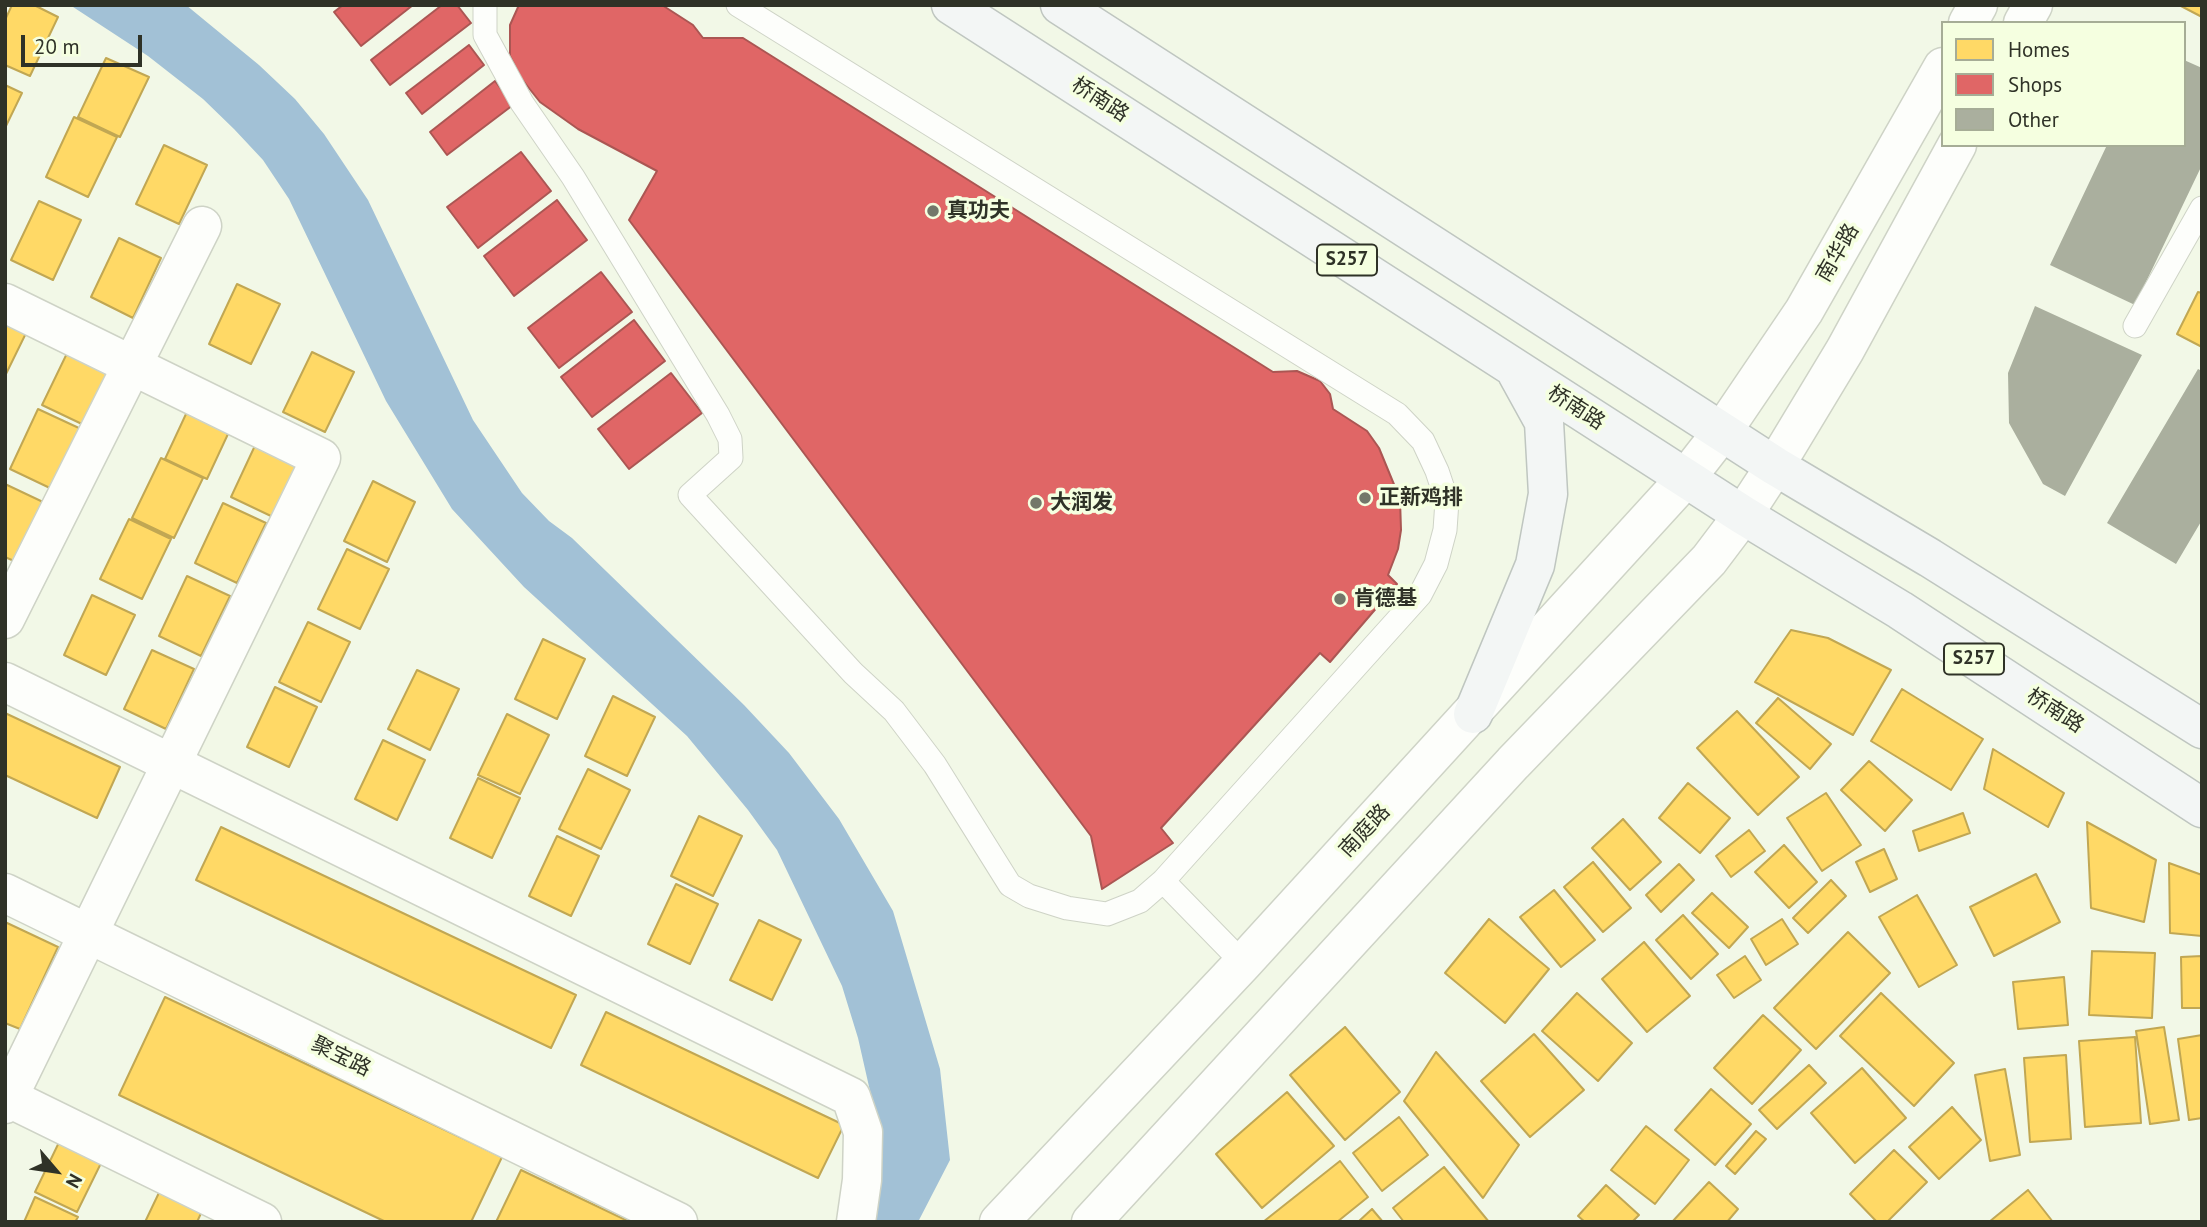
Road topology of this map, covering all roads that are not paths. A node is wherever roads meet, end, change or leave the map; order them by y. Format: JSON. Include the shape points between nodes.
{"nodes":[{"id":1,"x":485,"y":5,"type":"edge"},
{"id":2,"x":738,"y":5,"type":"edge"},
{"id":3,"x":951,"y":5,"type":"edge"},
{"id":4,"x":1060,"y":5,"type":"edge"},
{"id":5,"x":1978,"y":5,"type":"edge"},
{"id":6,"x":2033,"y":5,"type":"edge"},
{"id":7,"x":1969,"y":21,"type":"edge"},
{"id":8,"x":2024,"y":21,"type":"edge"},
{"id":9,"x":1941,"y":71,"type":"edge"},
{"id":10,"x":1955,"y":147,"type":"edge"},
{"id":11,"x":2202,"y":208,"type":"edge"},
{"id":12,"x":202,"y":226,"type":"dead end"},
{"id":13,"x":5,"y":303,"type":"edge"},
{"id":14,"x":2135,"y":326,"type":"dead end"},
{"id":15,"x":132,"y":366,"type":"junction"},
{"id":16,"x":1515,"y":368,"type":"junction"},
{"id":17,"x":1722,"y":432,"type":"junction"},
{"id":18,"x":1775,"y":466,"type":"junction"},
{"id":19,"x":1686,"y":478,"type":"junction"},
{"id":20,"x":1743,"y":515,"type":"junction"},
{"id":21,"x":5,"y":619,"type":"edge"},
{"id":22,"x":5,"y":682,"type":"edge"},
{"id":23,"x":1473,"y":714,"type":"junction"},
{"id":24,"x":2202,"y":729,"type":"edge"},
{"id":25,"x":172,"y":764,"type":"junction"},
{"id":26,"x":2202,"y":808,"type":"edge"},
{"id":27,"x":1163,"y":881,"type":"junction"},
{"id":28,"x":5,"y":893,"type":"edge"},
{"id":29,"x":88,"y":933,"type":"junction"},
{"id":30,"x":1244,"y":963,"type":"junction"},
{"id":31,"x":6,"y":1099,"type":"edge"},
{"id":32,"x":1001,"y":1220,"type":"edge"},
{"id":33,"x":262,"y":1222,"type":"edge"},
{"id":34,"x":678,"y":1222,"type":"edge"},
{"id":35,"x":856,"y":1222,"type":"edge"},
{"id":36,"x":1091,"y":1222,"type":"edge"}],
"edges":[{"from":1,"to":27,"type":"lane","via":[[485,35],[522,103],[573,177],[730,439],[731,458],[690,495],[853,673],[894,711],[935,765],[1010,885],[1067,908],[1107,914],[1140,901]]},
{"from":2,"to":27,"type":"lane","via":[[1397,414],[1423,441],[1447,501],[1446,530],[1436,564],[1420,594]]},
{"from":3,"to":16,"type":"main road","name":"桥南路","number":"S257"},
{"from":4,"to":17,"type":"main road","number":"S257"},
{"from":5,"to":7,"type":"street"},
{"from":6,"to":8,"type":"street"},
{"from":9,"to":17,"type":"street","name":"南华路","via":[[1812,298]]},
{"from":10,"to":18,"type":"street"},
{"from":11,"to":14,"type":"lane"},
{"from":12,"to":15,"type":"street"},
{"from":13,"to":15,"type":"street"},
{"from":15,"to":21,"type":"street"},
{"from":15,"to":25,"type":"street","via":[[321,458]]},
{"from":16,"to":19,"type":"main road","name":"桥南路","number":"S257"},
{"from":16,"to":23,"type":"main road","via":[[1544,422],[1548,494],[1535,565]]},
{"from":17,"to":18,"type":"main road","number":"S257"},
{"from":17,"to":19,"type":"street","name":"南庭路"},
{"from":18,"to":20,"type":"street"},
{"from":18,"to":24,"type":"main road","number":"S257"},
{"from":19,"to":20,"type":"main road","name":"桥南路","number":"S257"},
{"from":19,"to":23,"type":"street","name":"南庭路"},
{"from":20,"to":26,"type":"main road","name":"桥南路","number":"S257","via":[[1900,610]]},
{"from":20,"to":36,"type":"street","via":[[1709,560],[1513,763]]},
{"from":22,"to":25,"type":"street"},
{"from":23,"to":30,"type":"street","name":"南庭路"},
{"from":25,"to":29,"type":"street"},
{"from":25,"to":35,"type":"street","via":[[851,1097],[863,1132]]},
{"from":27,"to":30,"type":"lane"},
{"from":28,"to":29,"type":"street","name":"聚宝路"},
{"from":29,"to":31,"type":"street"},
{"from":29,"to":34,"type":"street","name":"聚宝路"},
{"from":30,"to":32,"type":"street","name":"南庭路"},
{"from":31,"to":33,"type":"street"}]}
